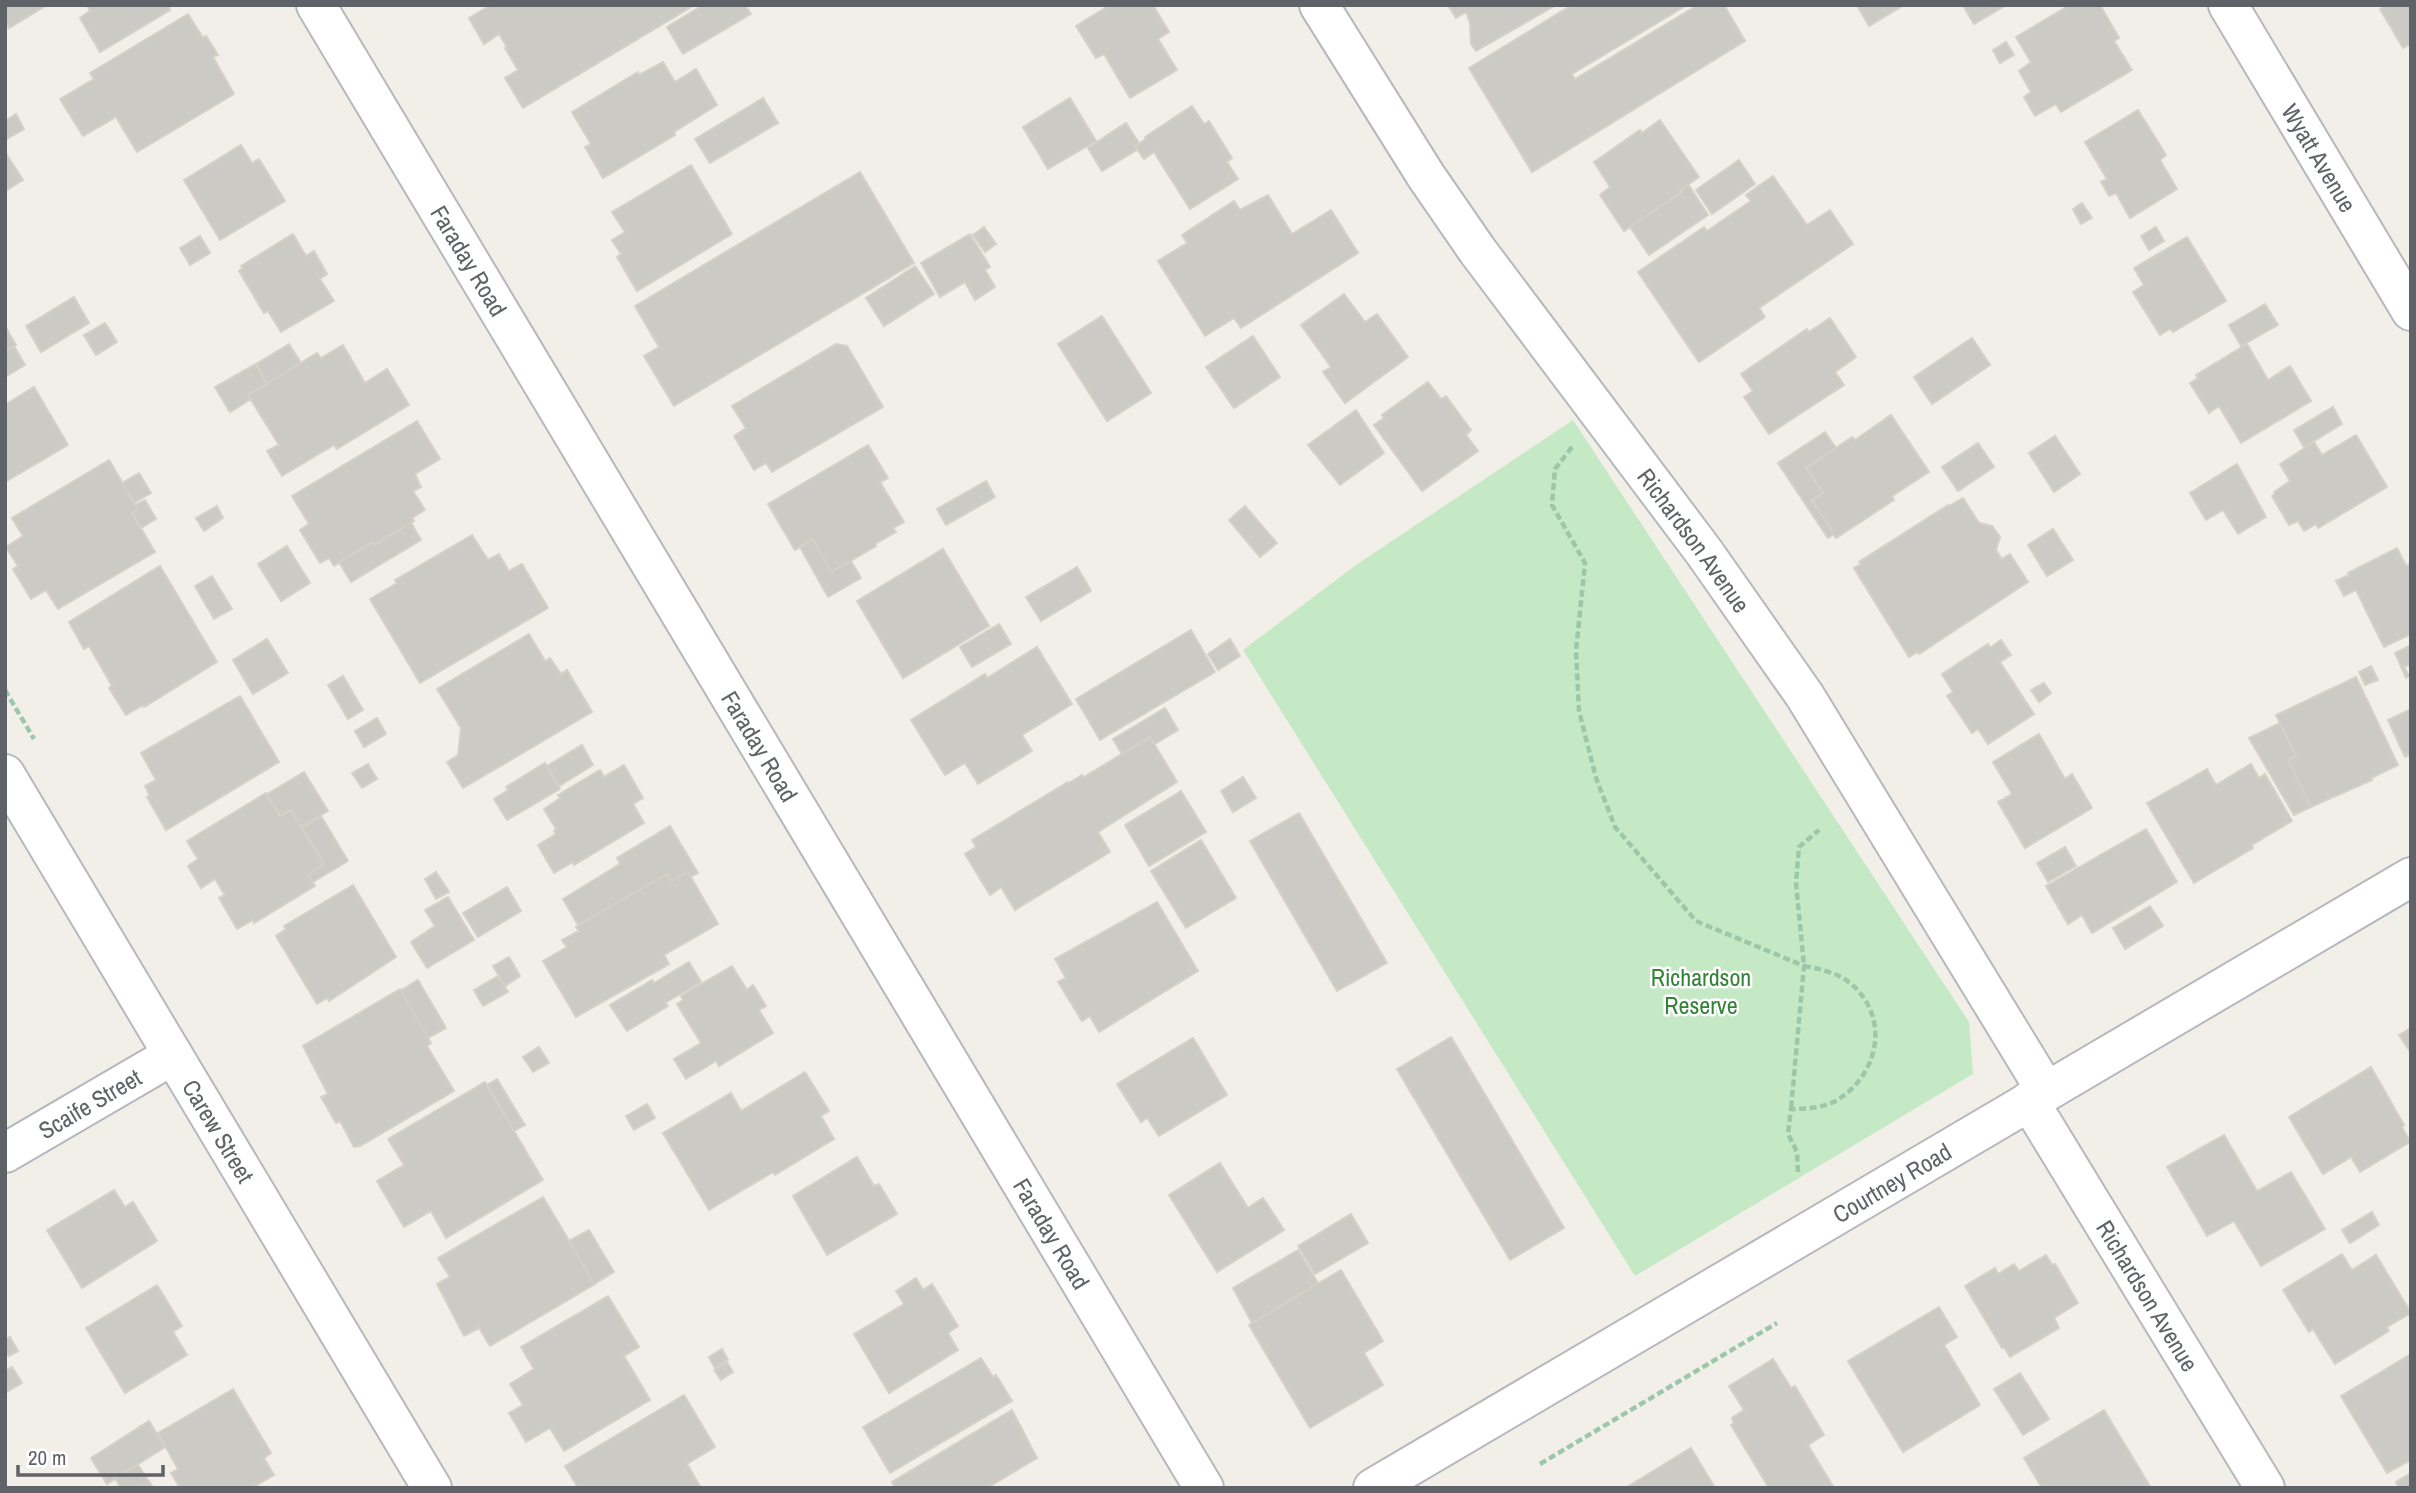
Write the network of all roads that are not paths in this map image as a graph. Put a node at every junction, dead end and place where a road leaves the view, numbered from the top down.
1 (316, 5) edge
2 (1319, 5) edge
3 (2228, 5) edge
4 (2411, 311) edge
5 (5, 774) edge
6 (2411, 877) edge
7 (173, 1055) junction
8 (2038, 1096) junction
9 (5, 1153) edge
10 (432, 1488) edge
11 (1204, 1488) edge
12 (1373, 1488) edge
13 (2265, 1488) edge

1 - 11 street, Faraday Road
2 - 8 street, Richardson Avenue
3 - 4 street, Wyatt Avenue
5 - 7 street, Carew Street
6 - 8 street, Courtney Road
7 - 9 street, Scaife Street
7 - 10 street, Carew Street
8 - 12 street, Courtney Road
8 - 13 street, Richardson Avenue

